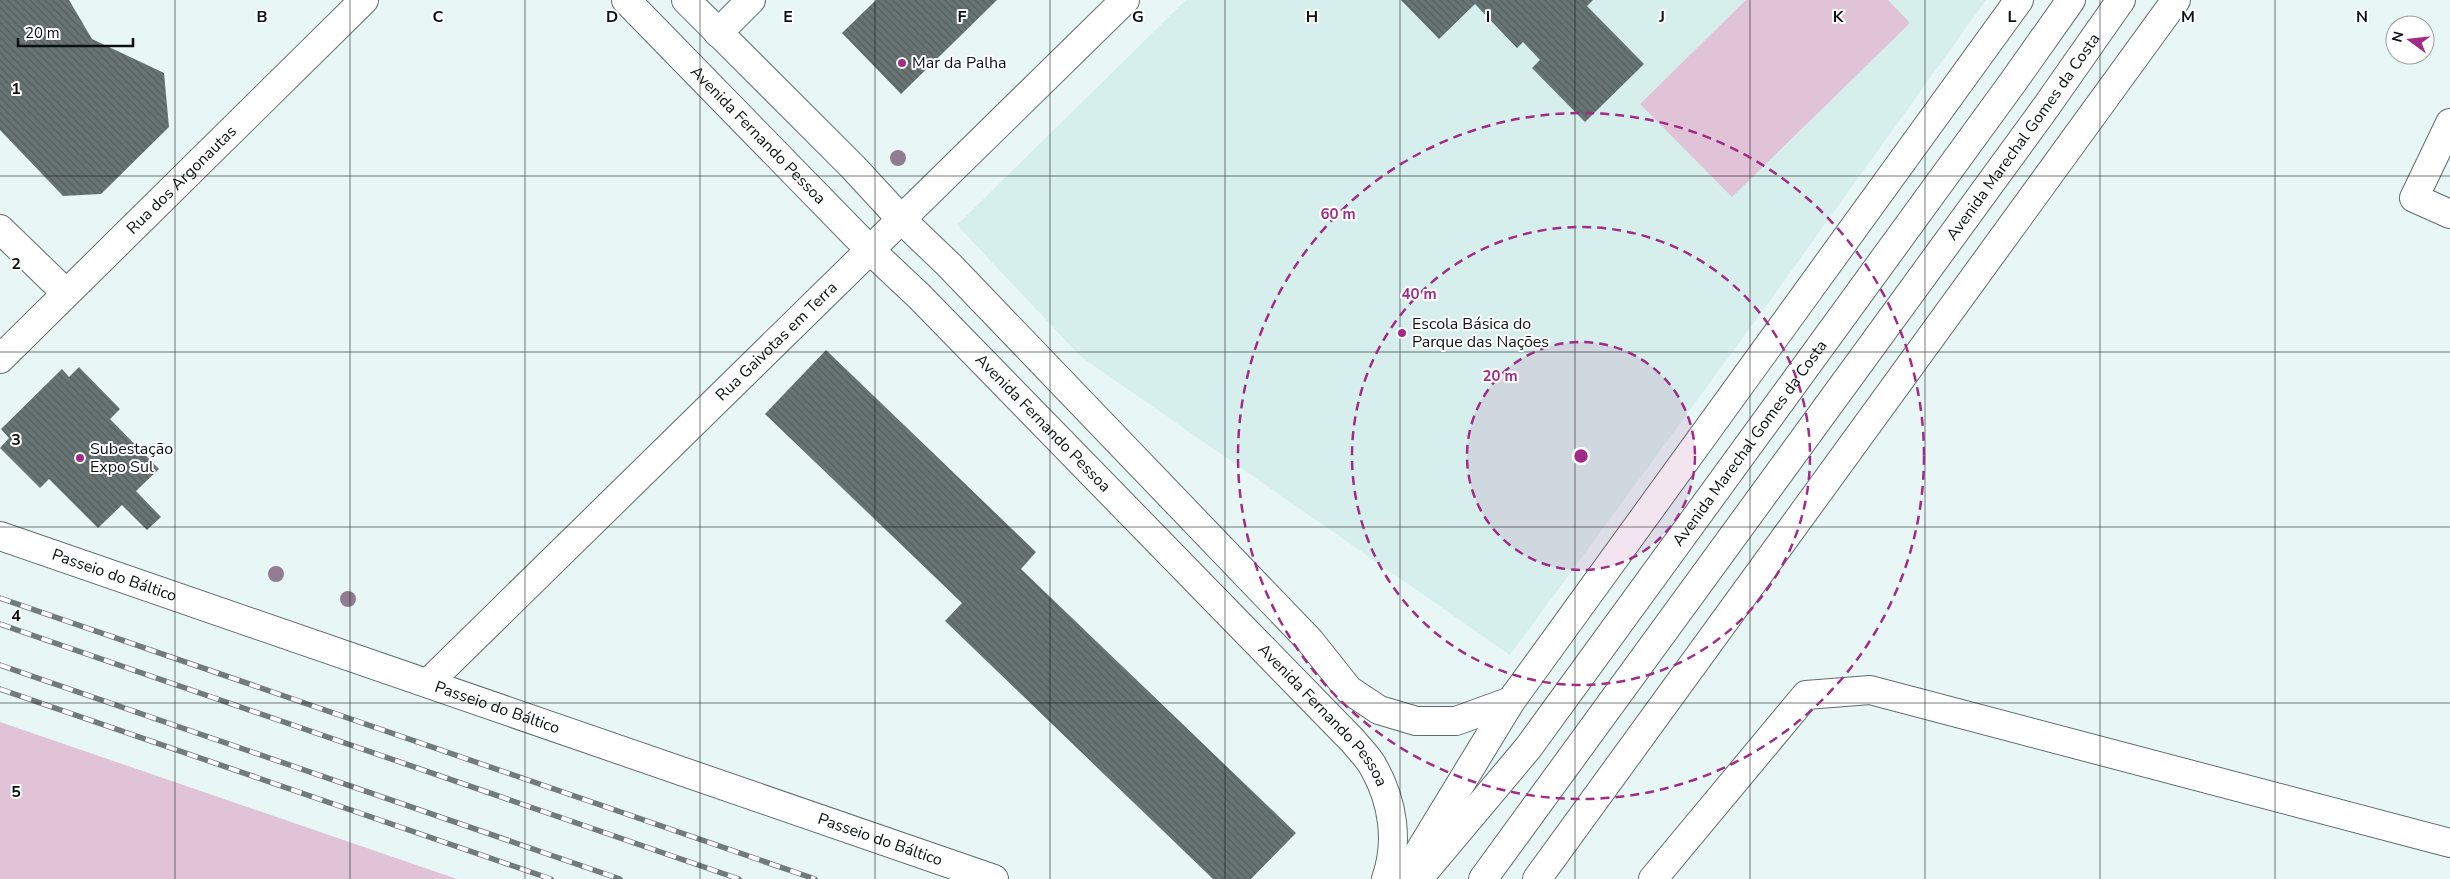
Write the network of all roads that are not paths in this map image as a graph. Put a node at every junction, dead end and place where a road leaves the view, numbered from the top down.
1 (364, 0) edge
2 (626, 0) edge
3 (686, 0) edge
4 (752, 0) edge
5 (1125, 0) edge
6 (2019, 0) edge
7 (2070, 0) edge
8 (2122, 0) edge
9 (2176, 0) edge
10 (718, 33) junction
11 (2450, 123) edge
12 (2450, 214) edge
13 (900, 218) junction
14 (0, 229) edge
15 (869, 250) junction
16 (66, 293) junction
17 (0, 359) edge
18 (0, 536) edge
19 (428, 683) junction
20 (1511, 701) junction
21 (2450, 843) edge
22 (994, 879) edge
23 (1386, 879) edge
24 (1402, 879) edge
25 (1418, 879) edge
26 (1483, 879) edge
27 (1537, 879) edge
28 (1653, 879) edge

1 - 16 street, Rua dos Argonautas
2 - 15 street, Avenida Fernando Pessoa
3 - 10 street
4 - 10 street
5 - 13 street, Rua Gaivotas em Terra
6 - 20 street
7 - 25 street, Avenida Marechal Gomes da Costa
8 - 26 street, Avenida Marechal Gomes da Costa
9 - 27 street
10 - 13 street
11 - 12 street
13 - 15 street, Rua Gaivotas em Terra
13 - 20 street
14 - 16 street
15 - 19 street, Rua Gaivotas em Terra
15 - 23 street, Avenida Fernando Pessoa
16 - 17 street, Rua dos Argonautas
18 - 19 street, Passeio do Báltico
19 - 22 street, Passeio do Báltico
20 - 24 street
21 - 28 street

